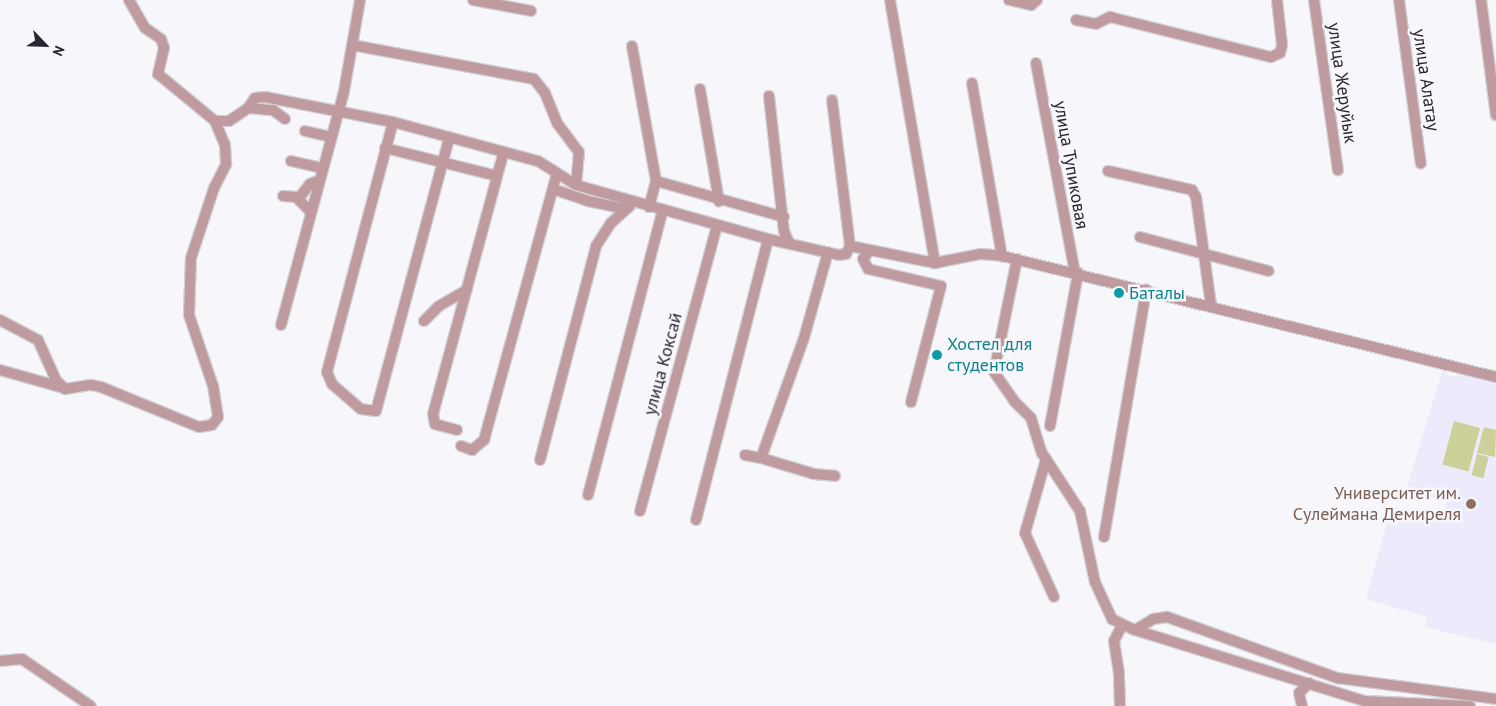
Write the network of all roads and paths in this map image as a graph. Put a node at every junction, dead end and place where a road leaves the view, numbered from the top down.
1 (129, 0) edge
2 (360, 0) edge
3 (473, 0) edge
4 (890, 0) edge
5 (1009, 0) edge
6 (1037, 0) edge
7 (1277, 0) edge
8 (1314, 0) edge
9 (1399, 0) edge
10 (1481, 0) edge
11 (531, 11) dead end
12 (1076, 20) dead end
13 (352, 45) junction
14 (632, 46) dead end
15 (1036, 63) dead end
16 (972, 83) dead end
17 (700, 89) dead end
18 (769, 96) dead end
19 (832, 100) dead end
20 (248, 108) junction
21 (339, 111) junction
22 (1496, 115) edge
23 (285, 119) dead end
24 (215, 121) junction
25 (393, 122) junction
26 (305, 131) dead end
27 (331, 137) junction
28 (449, 139) junction
29 (385, 148) junction
30 (504, 152) junction
31 (291, 161) dead end
32 (442, 162) junction
33 (1421, 164) dead end
34 (322, 168) junction
35 (1338, 170) dead end
36 (1108, 171) dead end
37 (557, 174) junction
38 (497, 176) junction
39 (318, 181) junction
40 (656, 181) junction
41 (576, 186) junction
42 (553, 188) junction
43 (283, 196) dead end
44 (298, 199) junction
45 (719, 201) junction
46 (633, 204) junction
47 (649, 206) junction
48 (662, 210) junction
49 (310, 211) junction
50 (784, 217) junction
51 (716, 225) junction
52 (1140, 237) dead end
53 (768, 240) junction
54 (789, 243) junction
55 (850, 246) junction
56 (870, 250) junction
57 (828, 252) junction
58 (1204, 253) junction
59 (1002, 256) junction
60 (1017, 259) junction
61 (935, 263) junction
62 (1269, 271) dead end
63 (1077, 273) junction
64 (467, 290) junction
65 (1146, 290) junction
66 (443, 304) junction
67 (1211, 305) junction
68 (462, 309) junction
69 (0, 320) edge
70 (424, 321) dead end
71 (281, 325) dead end
72 (0, 370) edge
73 (1496, 378) edge
74 (65, 389) junction
75 (911, 402) dead end
76 (1050, 426) dead end
77 (457, 430) dead end
78 (461, 446) dead end
79 (745, 455) dead end
80 (761, 458) junction
81 (1046, 459) junction
82 (540, 460) dead end
83 (835, 476) dead end
84 (588, 495) dead end
85 (640, 511) dead end
86 (696, 520) dead end
87 (1104, 537) dead end
88 (1054, 597) dead end
89 (1122, 625) junction
90 (1135, 630) junction
91 (0, 661) edge
92 (1347, 679) junction
93 (1314, 685) junction
94 (1455, 694) junction
95 (1496, 699) edge
96 (1425, 703) junction
97 (91, 706) edge
98 (1120, 706) edge
99 (1302, 706) edge
100 (1470, 706) edge

1 - 24 street
2 - 13 street
3 - 11 street
4 - 61 street
5 - 6 street
7 - 12 street
8 - 35 street, улица Жеруйык
9 - 33 street, улица Алатау
10 - 22 street
13 - 21 street
13 - 41 street
14 - 40 street
15 - 63 street, улица Тупиковая
16 - 59 street
17 - 45 street
18 - 50 street
19 - 55 street
20 - 21 street
20 - 23 street
20 - 24 street
21 - 25 street
21 - 27 street
24 - 74 street
25 - 28 street
25 - 29 street
26 - 27 street
27 - 34 street
28 - 30 street
28 - 32 street
29 - 32 street
29 - 32 street
30 - 37 street
30 - 38 street
31 - 34 street
32 - 38 street
34 - 39 street
36 - 58 street
37 - 41 street
37 - 42 street
38 - 64 street
39 - 44 street
39 - 49 street
40 - 45 street
40 - 47 street
41 - 46 street
42 - 46 street
42 - 78 street
43 - 44 street
44 - 49 street
45 - 50 street
46 - 47 street
46 - 82 street
47 - 48 street
48 - 51 street
48 - 84 street
49 - 71 street
50 - 54 street
51 - 53 street
51 - 85 street, улица Коксай
52 - 58 street
53 - 54 street
53 - 86 street
54 - 57 street
55 - 56 street
55 - 57 street
56 - 61 street
56 - 75 street
57 - 80 street
58 - 62 street
58 - 67 street
59 - 60 street
59 - 61 street
60 - 63 street
60 - 81 street
63 - 65 street
63 - 76 street
64 - 66 street
64 - 68 street
65 - 67 street
65 - 87 street
66 - 68 street
66 - 70 street
67 - 73 street
68 - 77 street
69 - 74 street
72 - 74 street
79 - 80 street
80 - 83 street
81 - 88 street
81 - 89 street
89 - 90 street
89 - 98 street
90 - 92 street
90 - 93 street
91 - 97 street
92 - 93 street
92 - 94 street
93 - 96 street
93 - 99 street
94 - 95 street
94 - 96 street
96 - 100 street

